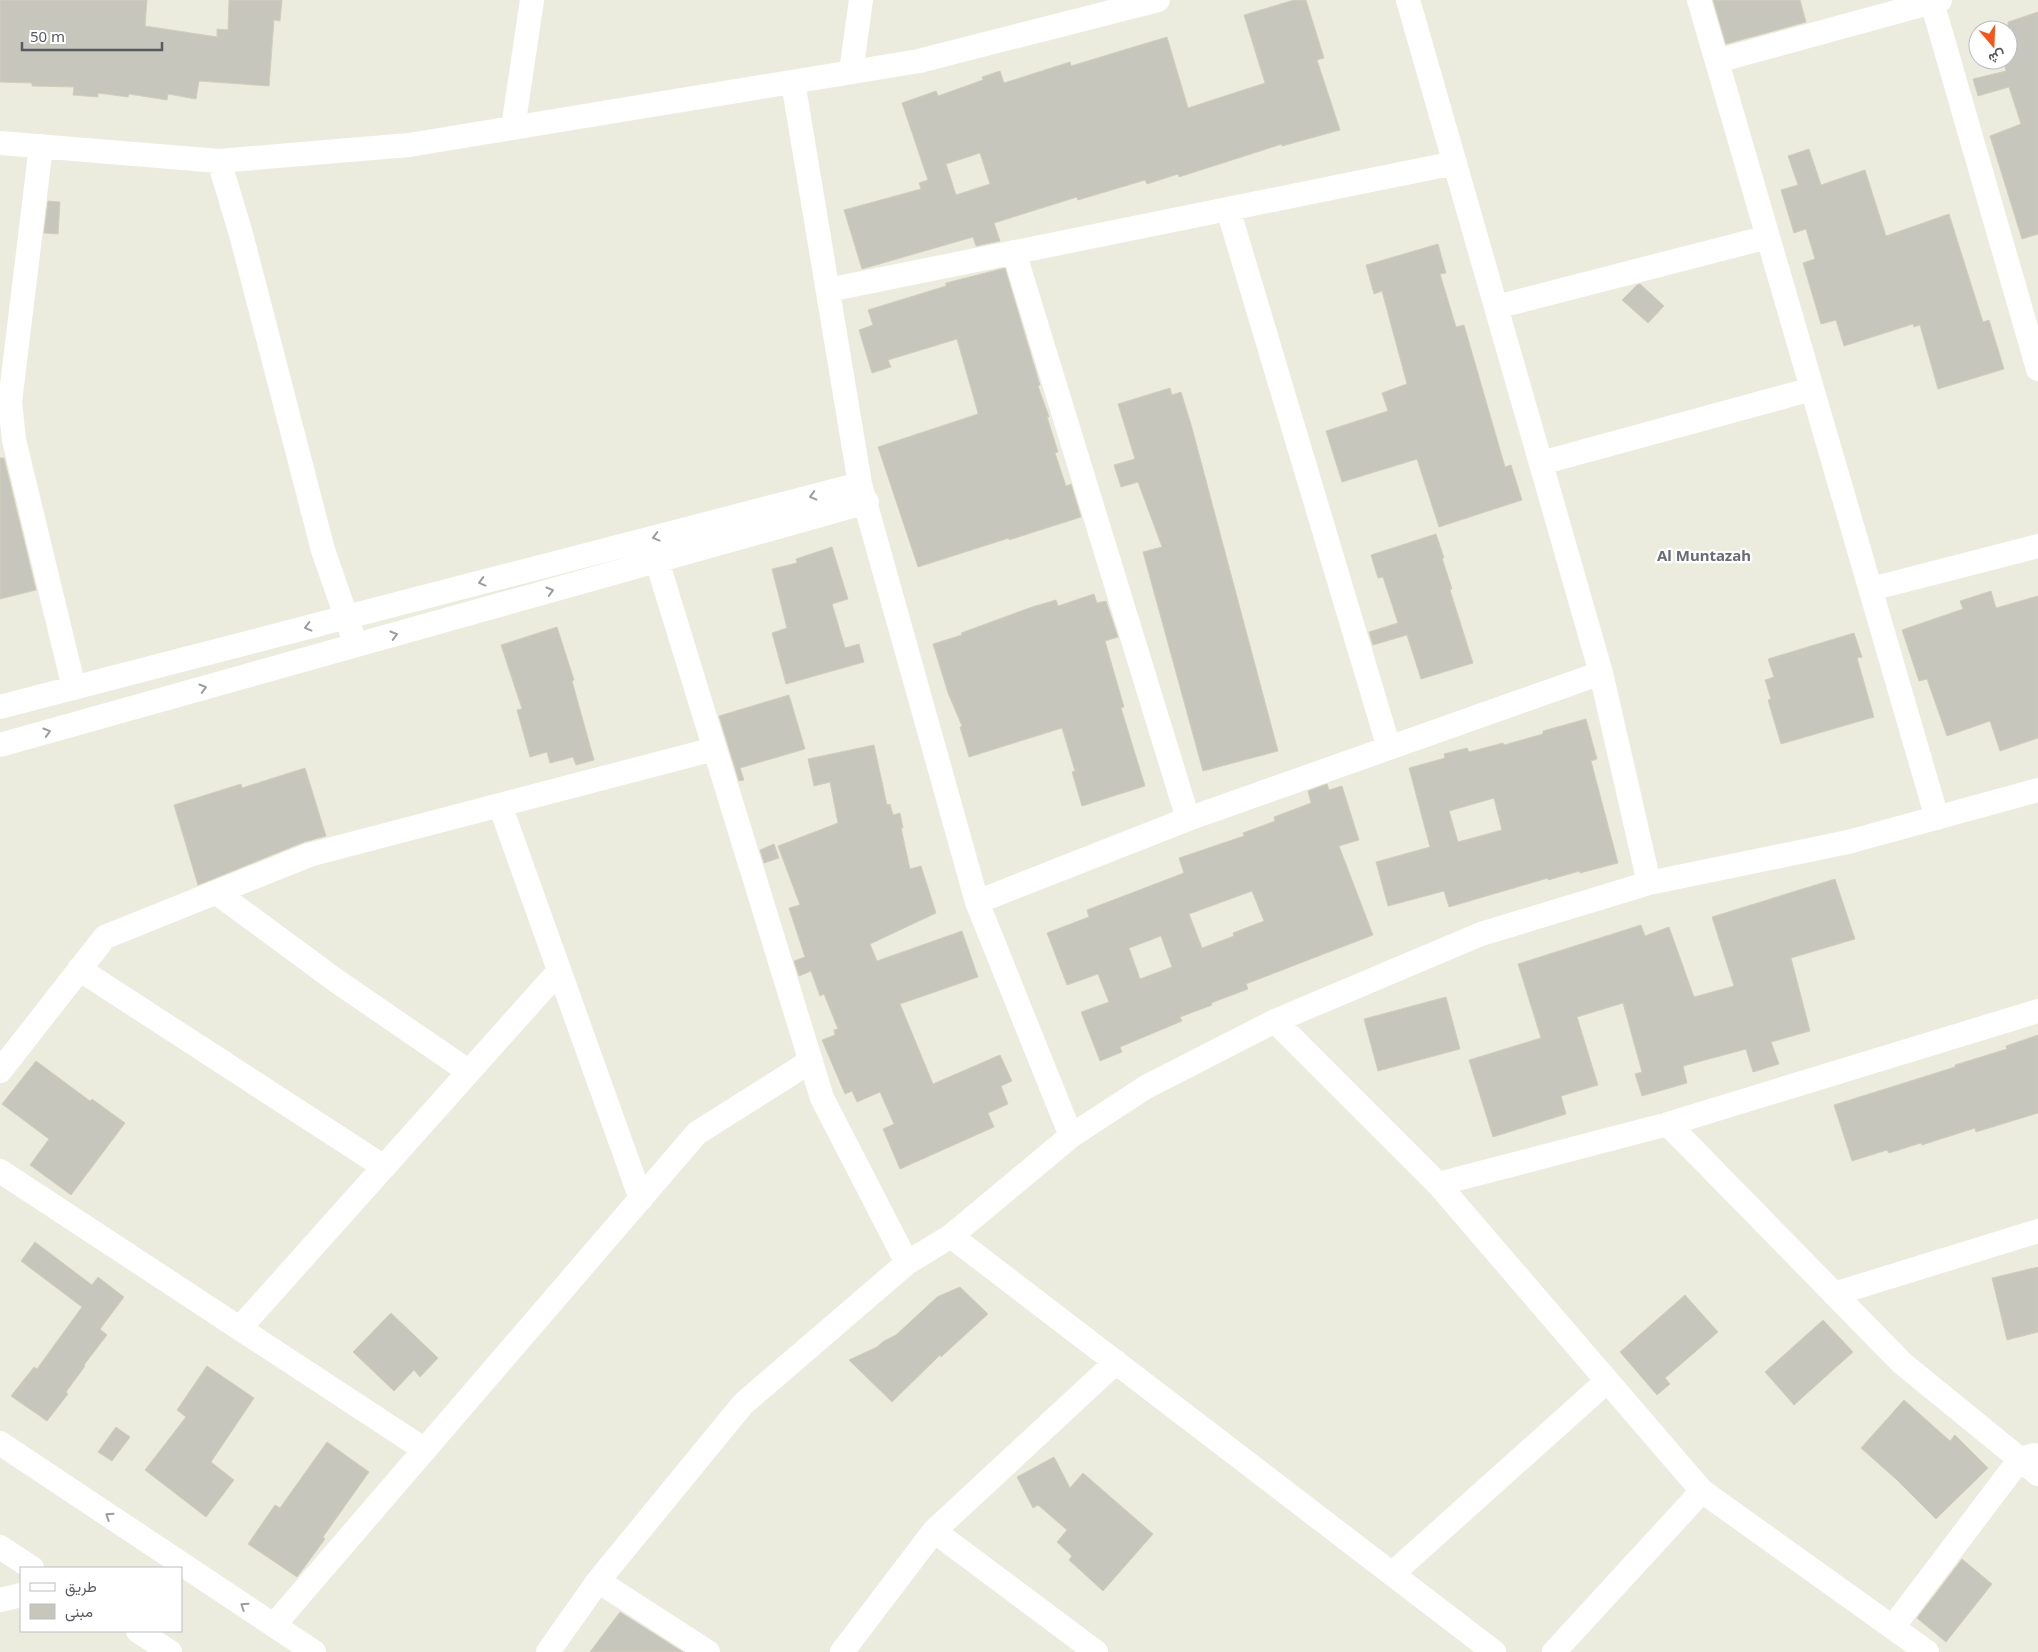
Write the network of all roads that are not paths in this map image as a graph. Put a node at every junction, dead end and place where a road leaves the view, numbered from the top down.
1 (532, 0) edge
2 (861, 0) edge
3 (1158, 0) edge
4 (1408, 0) edge
5 (1699, 0) edge
6 (1936, 1) edge
7 (1717, 61) junction
8 (851, 72) junction
9 (793, 82) junction
10 (513, 128) junction
11 (0, 143) edge
12 (41, 146) junction
13 (219, 161) junction
14 (1455, 163) junction
15 (1228, 209) junction
16 (1768, 237) junction
17 (1014, 252) junction
18 (828, 290) junction
19 (1496, 307) junction
20 (2038, 369) edge
21 (1812, 388) junction
22 (1541, 463) junction
23 (864, 493) junction
24 (2038, 546) edge
25 (657, 561) junction
26 (1871, 589) junction
27 (346, 617) junction
28 (356, 645) junction
29 (1601, 673) junction
30 (74, 688) junction
31 (0, 707) edge
32 (0, 745) edge
33 (1389, 748) junction
34 (714, 749) junction
35 (2038, 790) edge
36 (500, 805) junction
37 (1938, 818) junction
38 (1188, 819) junction
39 (1649, 883) junction
40 (216, 893) junction
41 (977, 902) junction
42 (79, 969) junction
43 (559, 971) junction
44 (2038, 1011) edge
45 (1275, 1021) junction
46 (811, 1062) junction
47 (0, 1071) edge
48 (468, 1071) junction
49 (1668, 1124) junction
50 (1070, 1136) junction
51 (384, 1167) junction
52 (0, 1172) edge
53 (1438, 1184) junction
54 (640, 1199) junction
55 (2038, 1231) edge
56 (951, 1236) junction
57 (908, 1263) junction
58 (1834, 1294) junction
59 (240, 1328) junction
60 (1116, 1362) junction
61 (1607, 1381) junction
62 (0, 1443) edge
63 (425, 1450) junction
64 (2029, 1456) edge
65 (2038, 1474) edge
66 (1702, 1491) junction
67 (934, 1530) junction
68 (0, 1547) edge
69 (30, 1567) edge
70 (1392, 1574) junction
71 (598, 1582) junction
72 (20, 1595) edge
73 (0, 1600) edge
74 (274, 1625) junction
75 (1893, 1627) junction
76 (140, 1632) edge
77 (170, 1652) edge
78 (314, 1652) edge
79 (548, 1652) edge
80 (708, 1652) edge
81 (842, 1652) edge
82 (1096, 1652) edge
83 (1494, 1652) edge
84 (1554, 1652) edge
85 (1928, 1652) edge

1 - 10 street
2 - 8 street
3 - 8 street
4 - 14 street
5 - 7 street
6 - 7 street
6 - 20 street
7 - 16 street
8 - 9 street
9 - 10 street
9 - 18 street
10 - 13 street
11 - 12 street
12 - 13 street
12 - 30 street
13 - 27 street
14 - 15 street
14 - 19 street
15 - 17 street
15 - 33 street
16 - 19 street
16 - 21 street
17 - 18 street
17 - 38 street
18 - 23 street
19 - 22 street
21 - 22 street
21 - 26 street
22 - 29 street
23 - 25 street
23 -> 27 street
23 - 41 street
24 - 26 street
28 -> 25 street
25 - 34 street
26 - 37 street
27 - 28 street
27 -> 30 street
32 -> 28 street
29 - 33 street
29 - 39 street
30 - 31 street
33 - 38 street
34 - 36 street
34 - 46 street
35 - 37 street
36 - 40 street
36 - 43 street
37 - 39 street
38 - 41 street
39 - 45 street
40 - 42 street
40 - 48 street
41 - 50 street
42 - 47 street
42 - 51 street
43 - 48 street
43 - 54 street
44 - 49 street
45 - 50 street
45 - 53 street
46 - 54 street
46 - 57 street
48 - 51 street
49 - 53 street
49 - 58 street
50 - 56 street
51 - 59 street
52 - 59 street
53 - 61 street
54 - 63 street
55 - 58 street
56 - 57 street
56 - 60 street
57 - 71 street
58 - 64 street
59 - 63 street
60 - 67 street
60 - 70 street
61 - 66 street
61 - 70 street
74 -> 62 street
63 - 74 street
64 - 65 street
64 - 75 street
66 - 75 street
66 - 84 street
67 - 81 street
67 - 82 street
68 - 69 street
70 - 83 street
71 - 79 street
71 - 80 street
72 - 73 street
74 - 78 street
75 - 85 street
76 - 77 street

